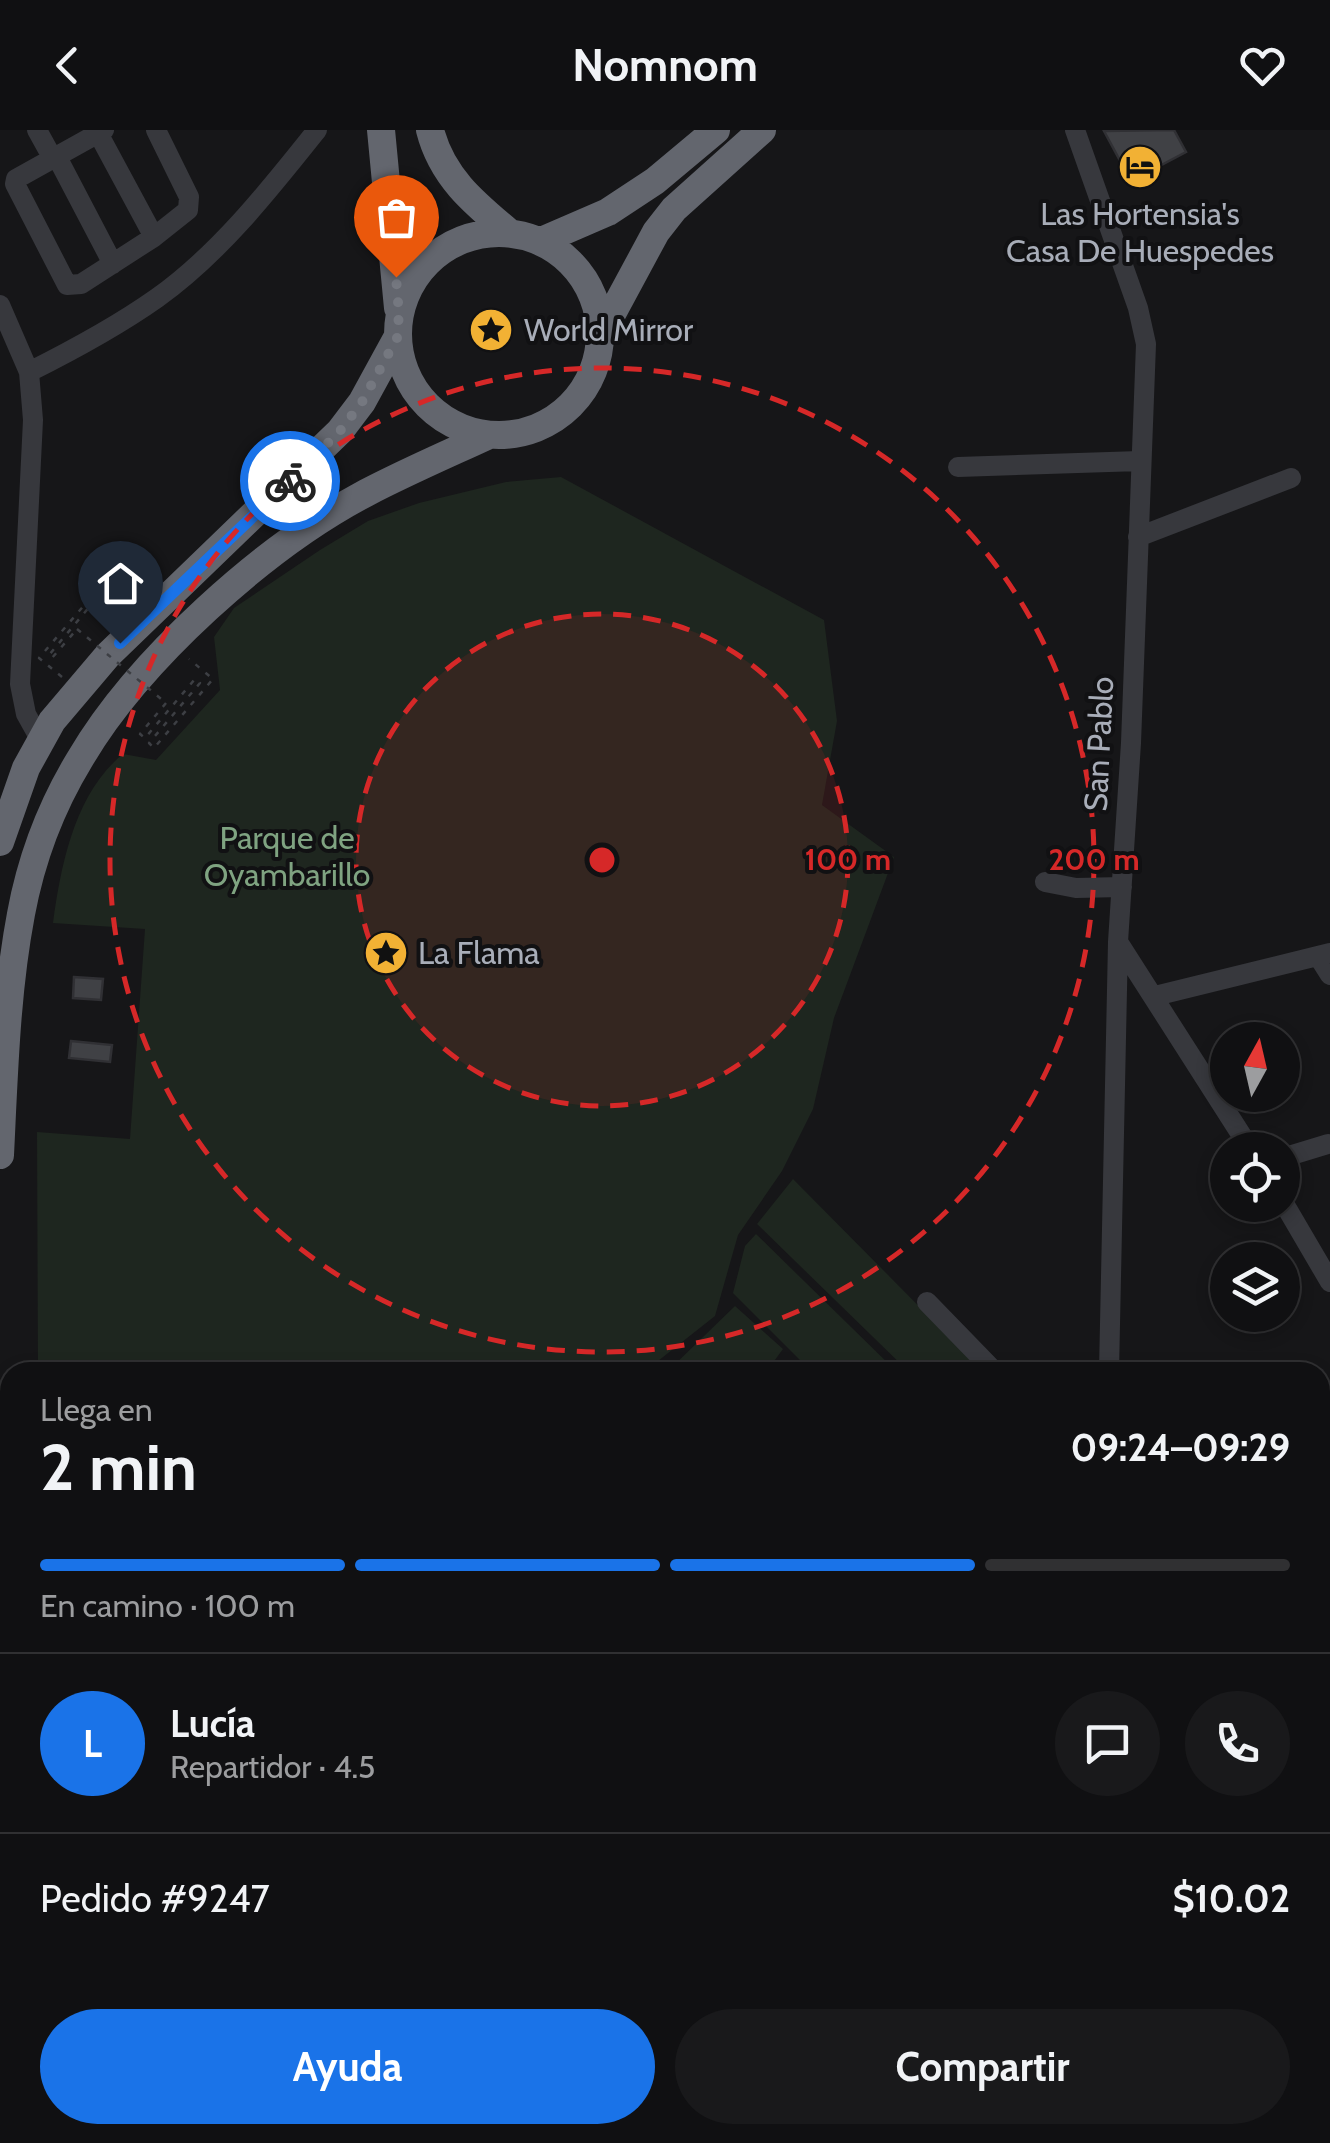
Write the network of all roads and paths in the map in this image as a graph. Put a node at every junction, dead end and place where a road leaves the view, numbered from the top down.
1 (37, 130) edge
2 (52, 130) edge
3 (156, 130) edge
4 (298, 130) edge
5 (318, 130) edge
6 (381, 130) edge
7 (430, 130) edge
8 (716, 130) edge
9 (762, 130) edge
10 (1076, 130) edge
11 (101, 132) edge
12 (58, 156) junction
13 (277, 180) junction
14 (510, 233) junction
15 (154, 237) junction
16 (541, 241) junction
17 (113, 264) junction
18 (0, 305) edge
19 (398, 326) junction
20 (601, 334) junction
21 (29, 372) junction
22 (488, 435) junction
23 (1140, 461) junction
24 (958, 467) dead end
25 (1292, 478) dead end
26 (1138, 537) junction
27 (172, 645) junction
28 (78, 691) junction
29 (40, 741) junction
30 (2, 829) edge
31 (1045, 882) dead end
32 (1122, 887) junction
33 (1118, 942) junction
34 (1324, 954) edge
35 (1330, 975) edge
36 (1155, 996) junction
37 (1240, 1132) edge
38 (1328, 1144) edge
39 (1300, 1153) edge
40 (0, 1154) edge
41 (1295, 1222) edge
42 (1330, 1282) edge
43 (927, 1302) dead end
44 (985, 1362) edge
45 (1109, 1362) edge

1 - 12 street
2 - 12 street
3 - 15 street
4 - 13 street
5 - 13 street
6 - 19 highway
7 - 14 highway
8 - 16 highway
9 - 20 highway
10 - 23 street, San Pablo
11 - 12 street
11 - 15 street
12 - 17 street
12 - 17 street
13 - 21 street
14 - 16 highway
14 - 19 highway
15 - 17 street
16 - 20 highway
18 - 21 street
19 - 22 highway
19 - 28 highway
20 - 22 highway
21 - 29 street
22 - 27 highway
23 - 24 street
23 - 26 street, San Pablo
25 - 26 street
26 - 32 street, San Pablo
27 - 28 path, bridge
27 - 40 highway
28 - 29 highway
29 - 30 highway
31 - 32 street
32 - 33 street, San Pablo
33 - 36 street
33 - 45 street, San Pablo
34 - 35 street
34 - 36 street
36 - 37 street
38 - 39 street
41 - 42 street
43 - 44 street

